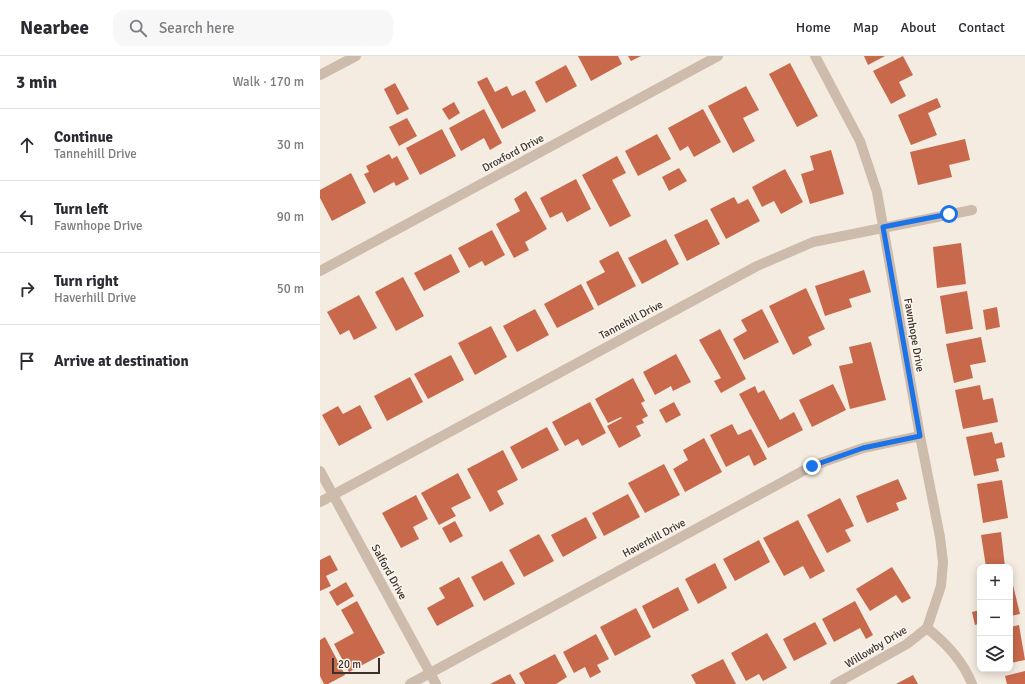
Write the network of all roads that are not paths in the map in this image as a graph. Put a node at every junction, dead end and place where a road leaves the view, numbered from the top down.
1 (356, 56) edge
2 (718, 56) edge
3 (815, 56) edge
4 (320, 75) edge
5 (972, 210) dead end
6 (883, 227) junction
7 (320, 271) edge
8 (920, 436) junction
9 (320, 471) edge
10 (333, 495) junction
11 (320, 502) edge
12 (927, 628) junction
13 (430, 673) junction
14 (410, 684) edge
15 (436, 684) edge
16 (835, 684) edge
17 (972, 684) edge

1 - 4 street
2 - 7 street, Droxford Drive
3 - 6 street, Fawnhope Drive
5 - 6 street, Tannehill Drive
6 - 8 street, Fawnhope Drive
6 - 10 street, Tannehill Drive
8 - 12 street, Fawnhope Drive
8 - 13 street, Haverhill Drive
9 - 10 street, Salford Drive
10 - 11 street, Tannehill Drive
10 - 13 street, Salford Drive
12 - 16 street, Willowby Drive
12 - 17 street
13 - 14 street, Haverhill Drive
13 - 15 street, Salford Drive

